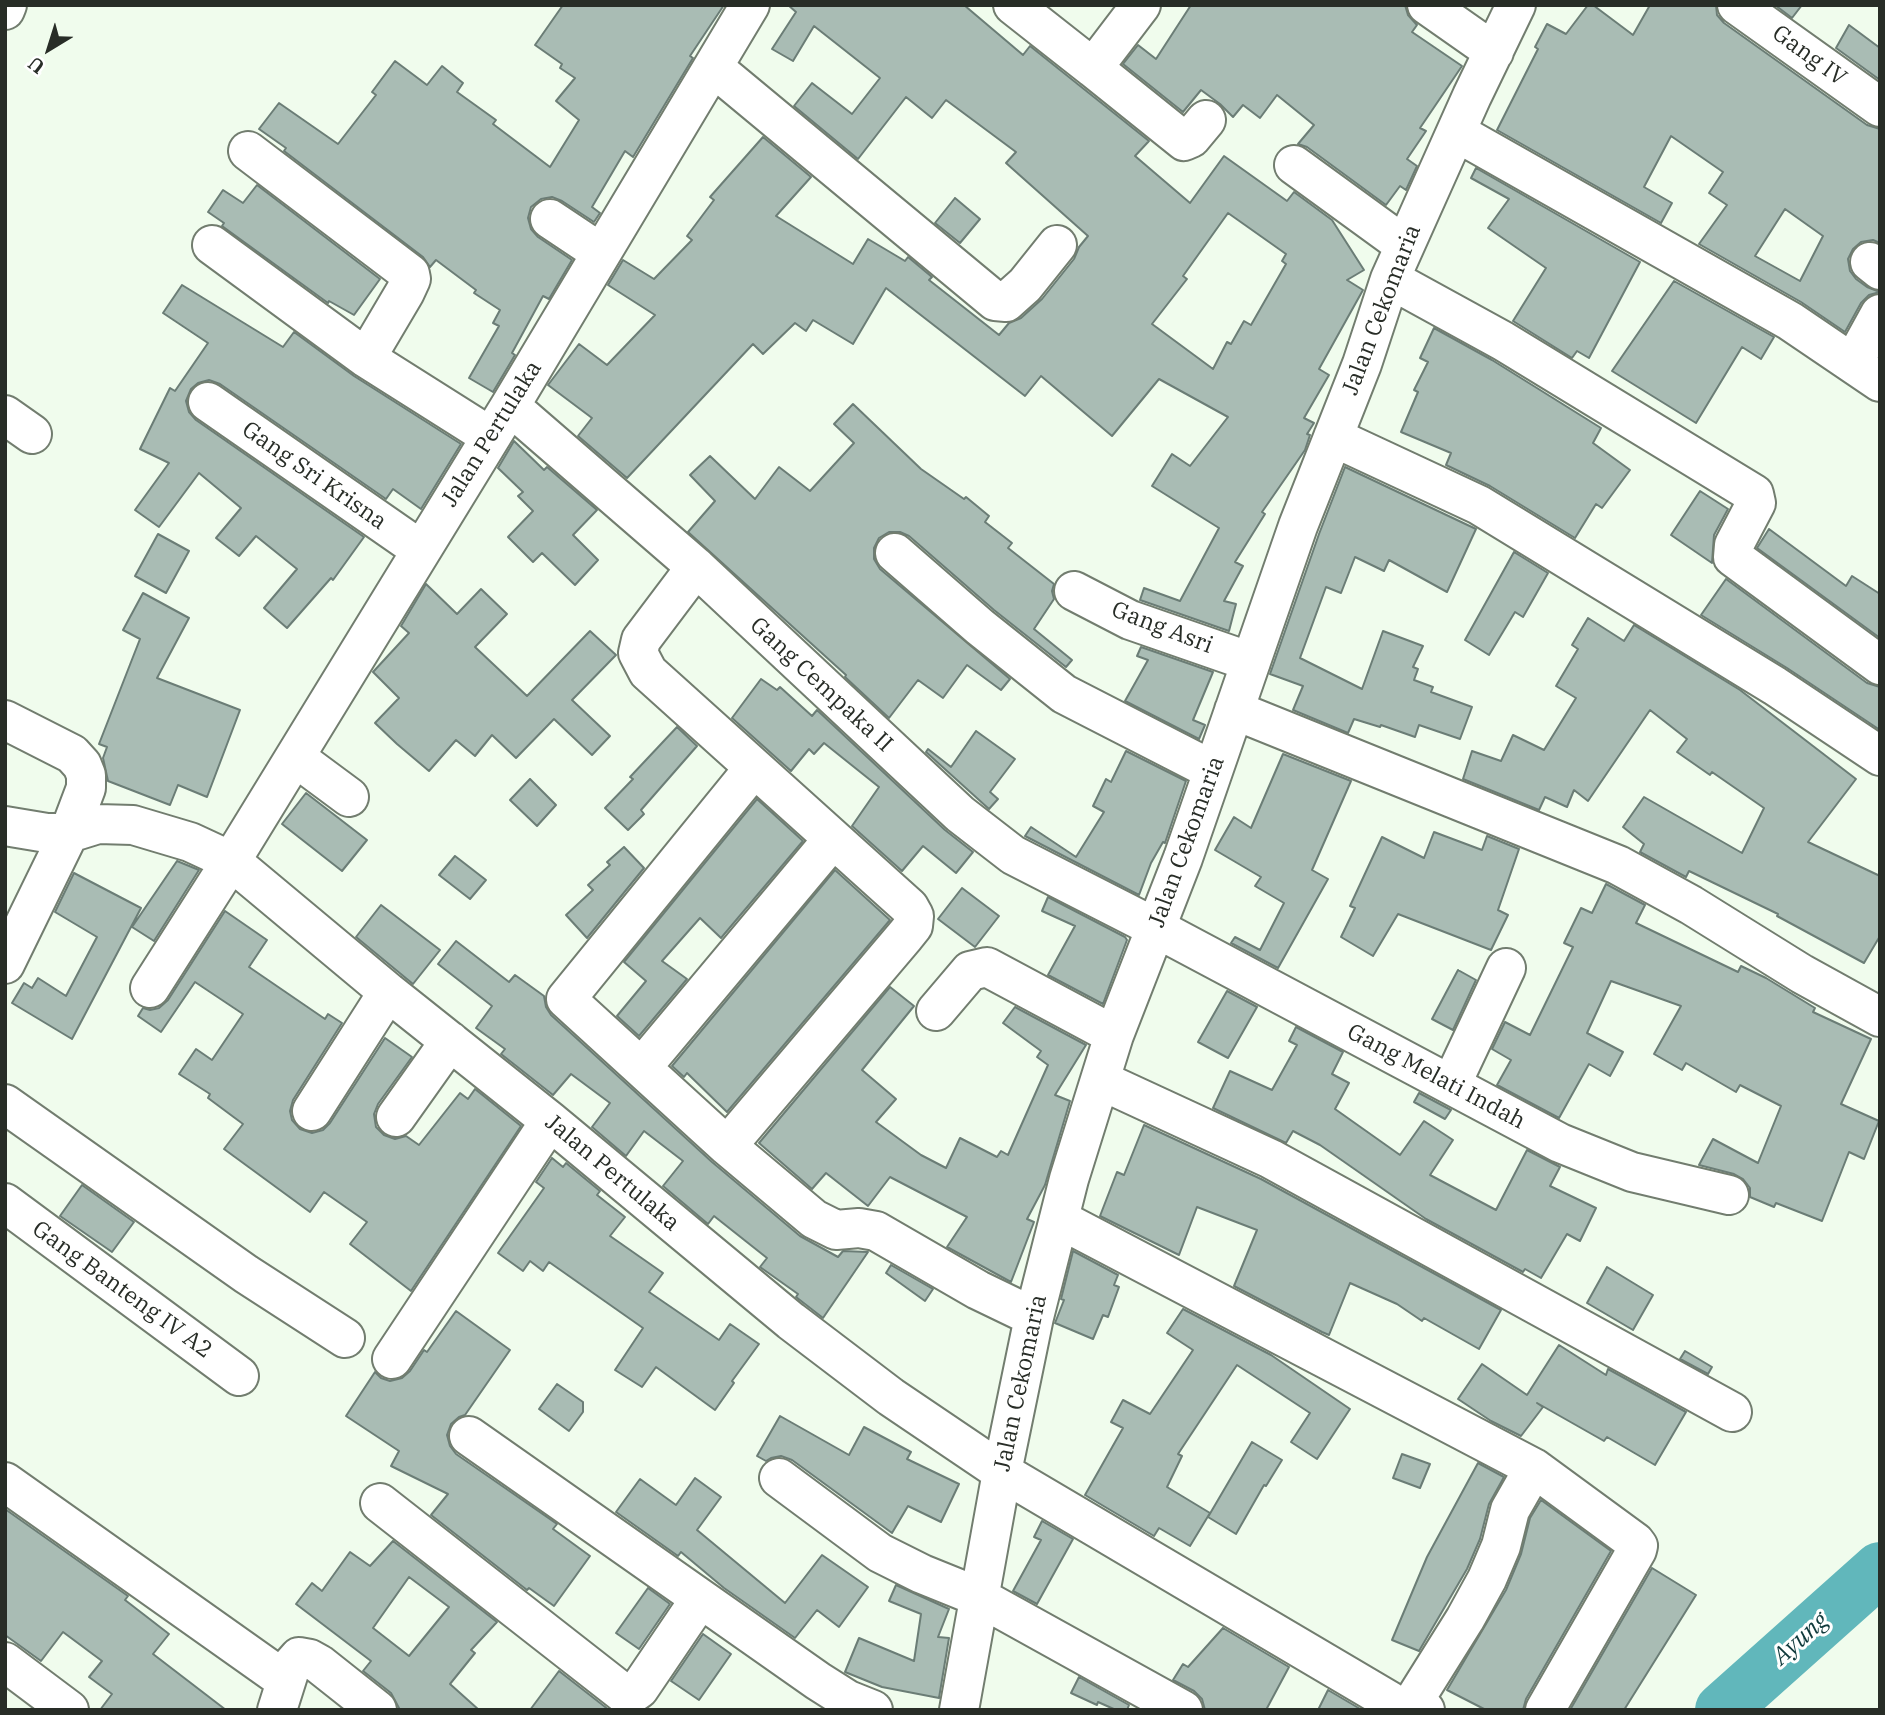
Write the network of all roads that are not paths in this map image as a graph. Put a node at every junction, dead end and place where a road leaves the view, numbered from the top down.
1 (750, 5) edge
2 (1013, 5) edge
3 (1141, 5) edge
4 (1427, 5) edge
5 (1516, 5) edge
6 (1737, 5) edge
7 (1494, 52) junction
8 (713, 66) junction
9 (1093, 68) junction
10 (1880, 107) edge
11 (1206, 120) dead end
12 (1456, 132) junction
13 (248, 152) dead end
14 (1294, 165) dead end
15 (550, 219) dead end
16 (212, 245) dead end
17 (1057, 245) dead end
18 (601, 253) junction
19 (1397, 262) junction
20 (1880, 314) edge
21 (366, 358) junction
22 (1866, 373) edge
23 (208, 402) dead end
24 (500, 421) junction
25 (1333, 437) junction
26 (421, 550) junction
27 (895, 553) dead end
28 (696, 567) junction
29 (1074, 591) dead end
30 (1251, 662) junction
31 (1880, 665) edge
32 (1234, 710) junction
33 (5, 720) edge
34 (1880, 756) edge
35 (295, 757) junction
36 (754, 768) junction
37 (1212, 770) junction
38 (349, 797) dead end
39 (5, 826) edge
40 (69, 833) junction
41 (833, 839) junction
42 (231, 861) junction
43 (1156, 928) junction
44 (9, 949) edge
45 (1506, 968) dead end
46 (150, 988) dead end
47 (388, 992) junction
48 (936, 1011) dead end
49 (1880, 1017) edge
50 (1114, 1035) junction
51 (450, 1041) junction
52 (642, 1067) junction
53 (1100, 1080) junction
54 (1451, 1085) junction
55 (5, 1104) edge
56 (312, 1111) dead end
57 (396, 1117) dead end
58 (550, 1121) junction
59 (727, 1146) junction
60 (1729, 1195) dead end
61 (5, 1203) edge
62 (1059, 1219) junction
63 (1034, 1317) junction
64 (345, 1338) dead end
65 (392, 1359) dead end
66 (239, 1376) dead end
67 (1732, 1412) dead end
68 (469, 1436) dead end
69 (1534, 1468) junction
70 (1002, 1472) junction
71 (779, 1478) dead end
72 (5, 1482) edge
73 (380, 1503) dead end
74 (979, 1597) junction
75 (700, 1599) junction
76 (5, 1662) edge
77 (281, 1696) edge
78 (1407, 1705) edge
79 (69, 1710) edge
80 (377, 1710) edge
81 (873, 1710) edge
82 (958, 1710) edge
83 (1183, 1710) edge
84 (1545, 1710) edge

1 - 8 street, Jalan Pertulaka
2 - 9 street
3 - 9 street
4 - 7 street
5 - 7 street, Jalan Cekomaria
6 - 10 street, Gang IV
7 - 12 street, Jalan Cekomaria
8 - 17 street
8 - 18 street, Jalan Pertulaka
9 - 11 street
12 - 19 street, Jalan Cekomaria
12 - 22 street
13 - 21 street
14 - 19 street
15 - 18 street
16 - 21 street, Gang Cempaka II
18 - 24 street, Jalan Pertulaka
19 - 25 street, Jalan Cekomaria
19 - 31 street
20 - 22 street
21 - 24 street, Gang Cempaka II
23 - 26 street, Gang Sri Krisna
24 - 26 street, Jalan Pertulaka
24 - 28 street, Gang Cempaka II
25 - 30 street, Jalan Cekomaria
25 - 34 street
26 - 35 street, Jalan Pertulaka
27 - 37 street
28 - 36 street
28 - 43 street, Gang Cempaka II
29 - 30 street, Gang Asri
30 - 32 street, Jalan Cekomaria
32 - 37 street, Jalan Cekomaria
32 - 49 street
33 - 40 street
35 - 38 street
35 - 42 street, Jalan Pertulaka
36 - 41 street
36 - 52 street
37 - 43 street, Jalan Cekomaria
39 - 40 street, Jalan Pertulaka
40 - 42 street, Jalan Pertulaka
40 - 44 street
41 - 52 street
41 - 59 street
42 - 46 street
42 - 47 street, Jalan Pertulaka
43 - 50 street, Jalan Cekomaria
43 - 54 street, Gang Melati Indah
45 - 54 street
47 - 51 street, Jalan Pertulaka
47 - 56 street
48 - 50 street
50 - 53 street, Jalan Cekomaria
51 - 57 street
51 - 58 street, Jalan Pertulaka
52 - 59 street
53 - 62 street, Jalan Cekomaria
53 - 67 street
54 - 60 street, Gang Melati Indah
55 - 64 street
58 - 65 street
58 - 70 street, Jalan Pertulaka
59 - 63 street
61 - 66 street, Gang Banteng IV A2
62 - 63 street, Jalan Cekomaria
62 - 69 street
63 - 70 street, Jalan Cekomaria
68 - 75 street
69 - 78 street
69 - 84 street
70 - 74 street, Jalan Cekomaria
70 - 78 street, Jalan Pertulaka
71 - 74 street
72 - 77 street
73 - 75 street
74 - 82 street, Jalan Cekomaria
74 - 83 street
75 - 81 street
76 - 79 street
77 - 80 street

